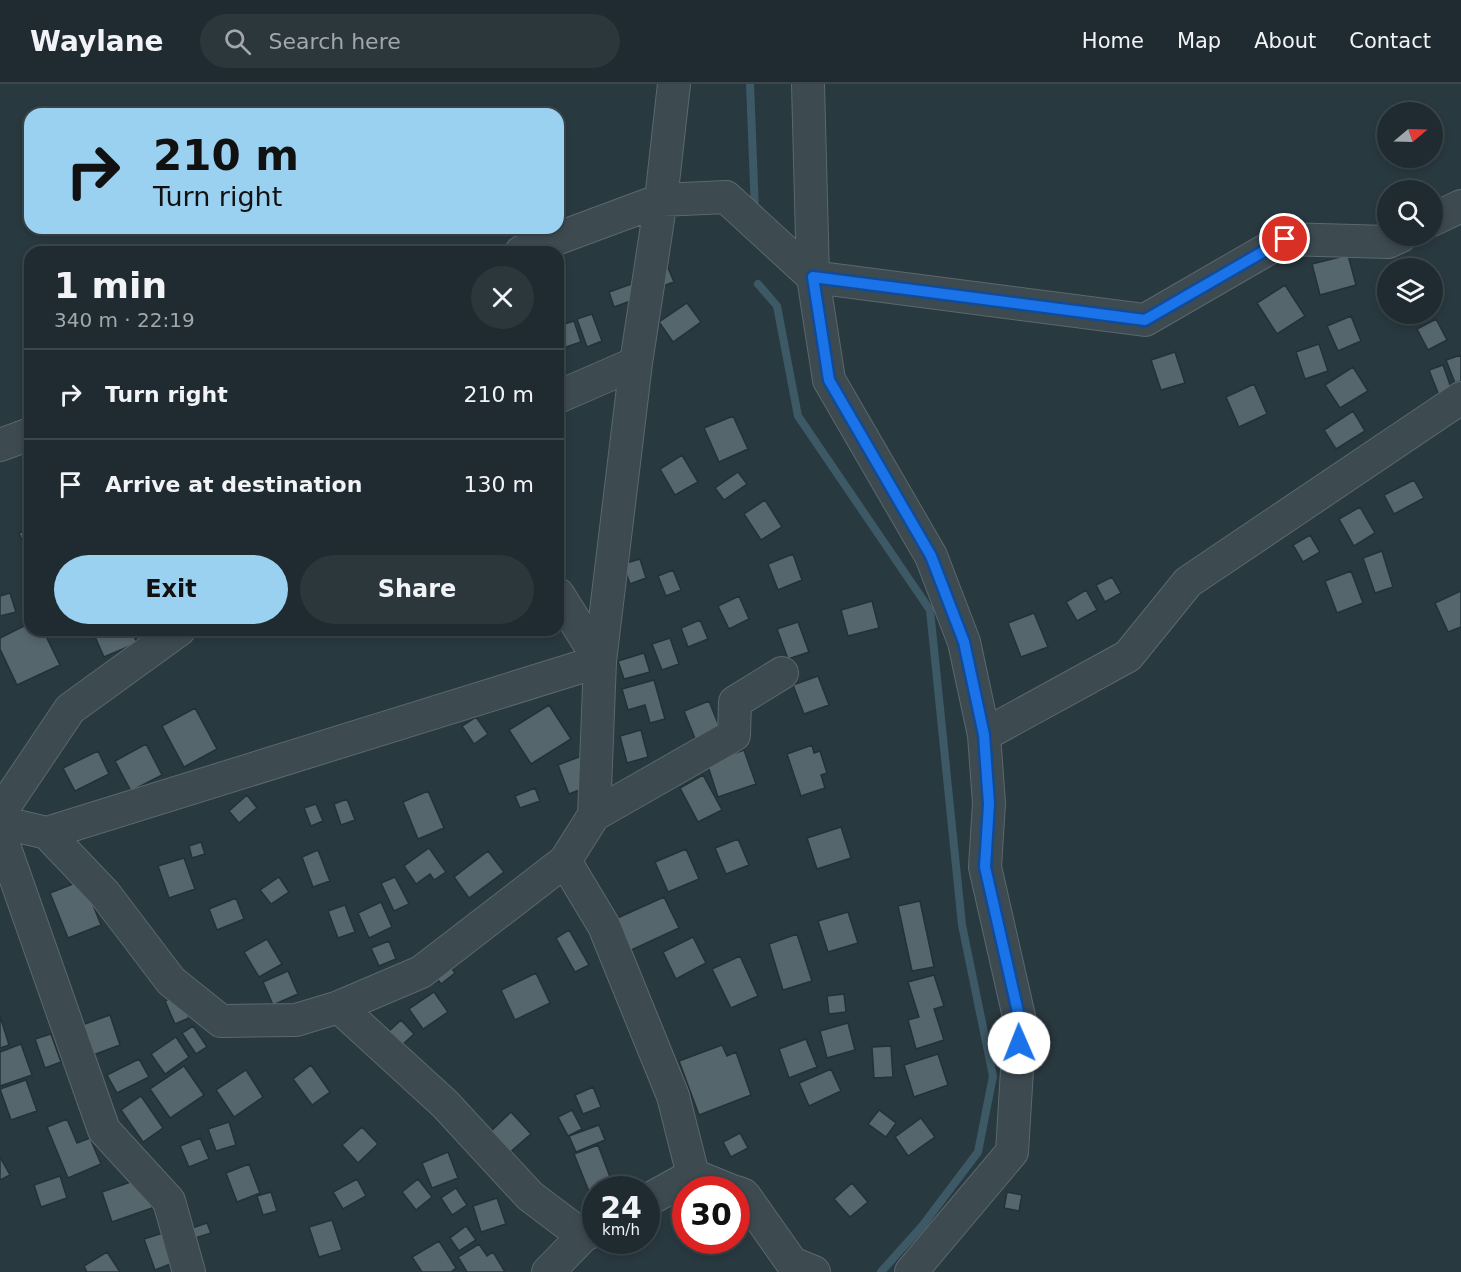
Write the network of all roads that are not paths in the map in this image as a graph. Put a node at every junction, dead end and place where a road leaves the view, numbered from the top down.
1 (674, 84) edge
2 (808, 84) edge
3 (661, 200) junction
4 (1461, 206) edge
5 (1443, 215) edge
6 (1377, 242) edge
7 (537, 246) edge
8 (813, 277) junction
9 (636, 363) junction
10 (564, 394) edge
11 (1461, 398) edge
12 (24, 436) edge
13 (0, 445) edge
14 (564, 604) edge
15 (171, 636) edge
16 (600, 661) junction
17 (782, 673) dead end
18 (984, 735) junction
19 (0, 813) edge
20 (594, 815) junction
21 (0, 822) edge
22 (47, 833) junction
23 (0, 834) edge
24 (565, 861) junction
25 (339, 1007) junction
26 (693, 1175) joint
27 (660, 1193) edge
28 (750, 1204) edge
29 (582, 1228) edge
30 (582, 1239) edge
31 (189, 1272) edge
32 (548, 1272) edge
33 (813, 1272) edge
34 (911, 1272) edge

1 - 3 street
2 - 8 street
3 - 7 street
3 - 8 street
3 - 9 street
4 - 5 street
6 - 8 street
8 - 18 street
9 - 10 street
9 - 16 street
11 - 18 street
12 - 13 street
14 - 16 street
15 - 19 street
16 - 20 street
16 - 22 street
17 - 20 street
18 - 34 street
20 - 24 street
21 - 22 street
22 - 25 street
23 - 31 street
24 - 25 street
24 - 26 street
25 - 29 street
26 - 27 street
28 - 33 street
30 - 32 street

